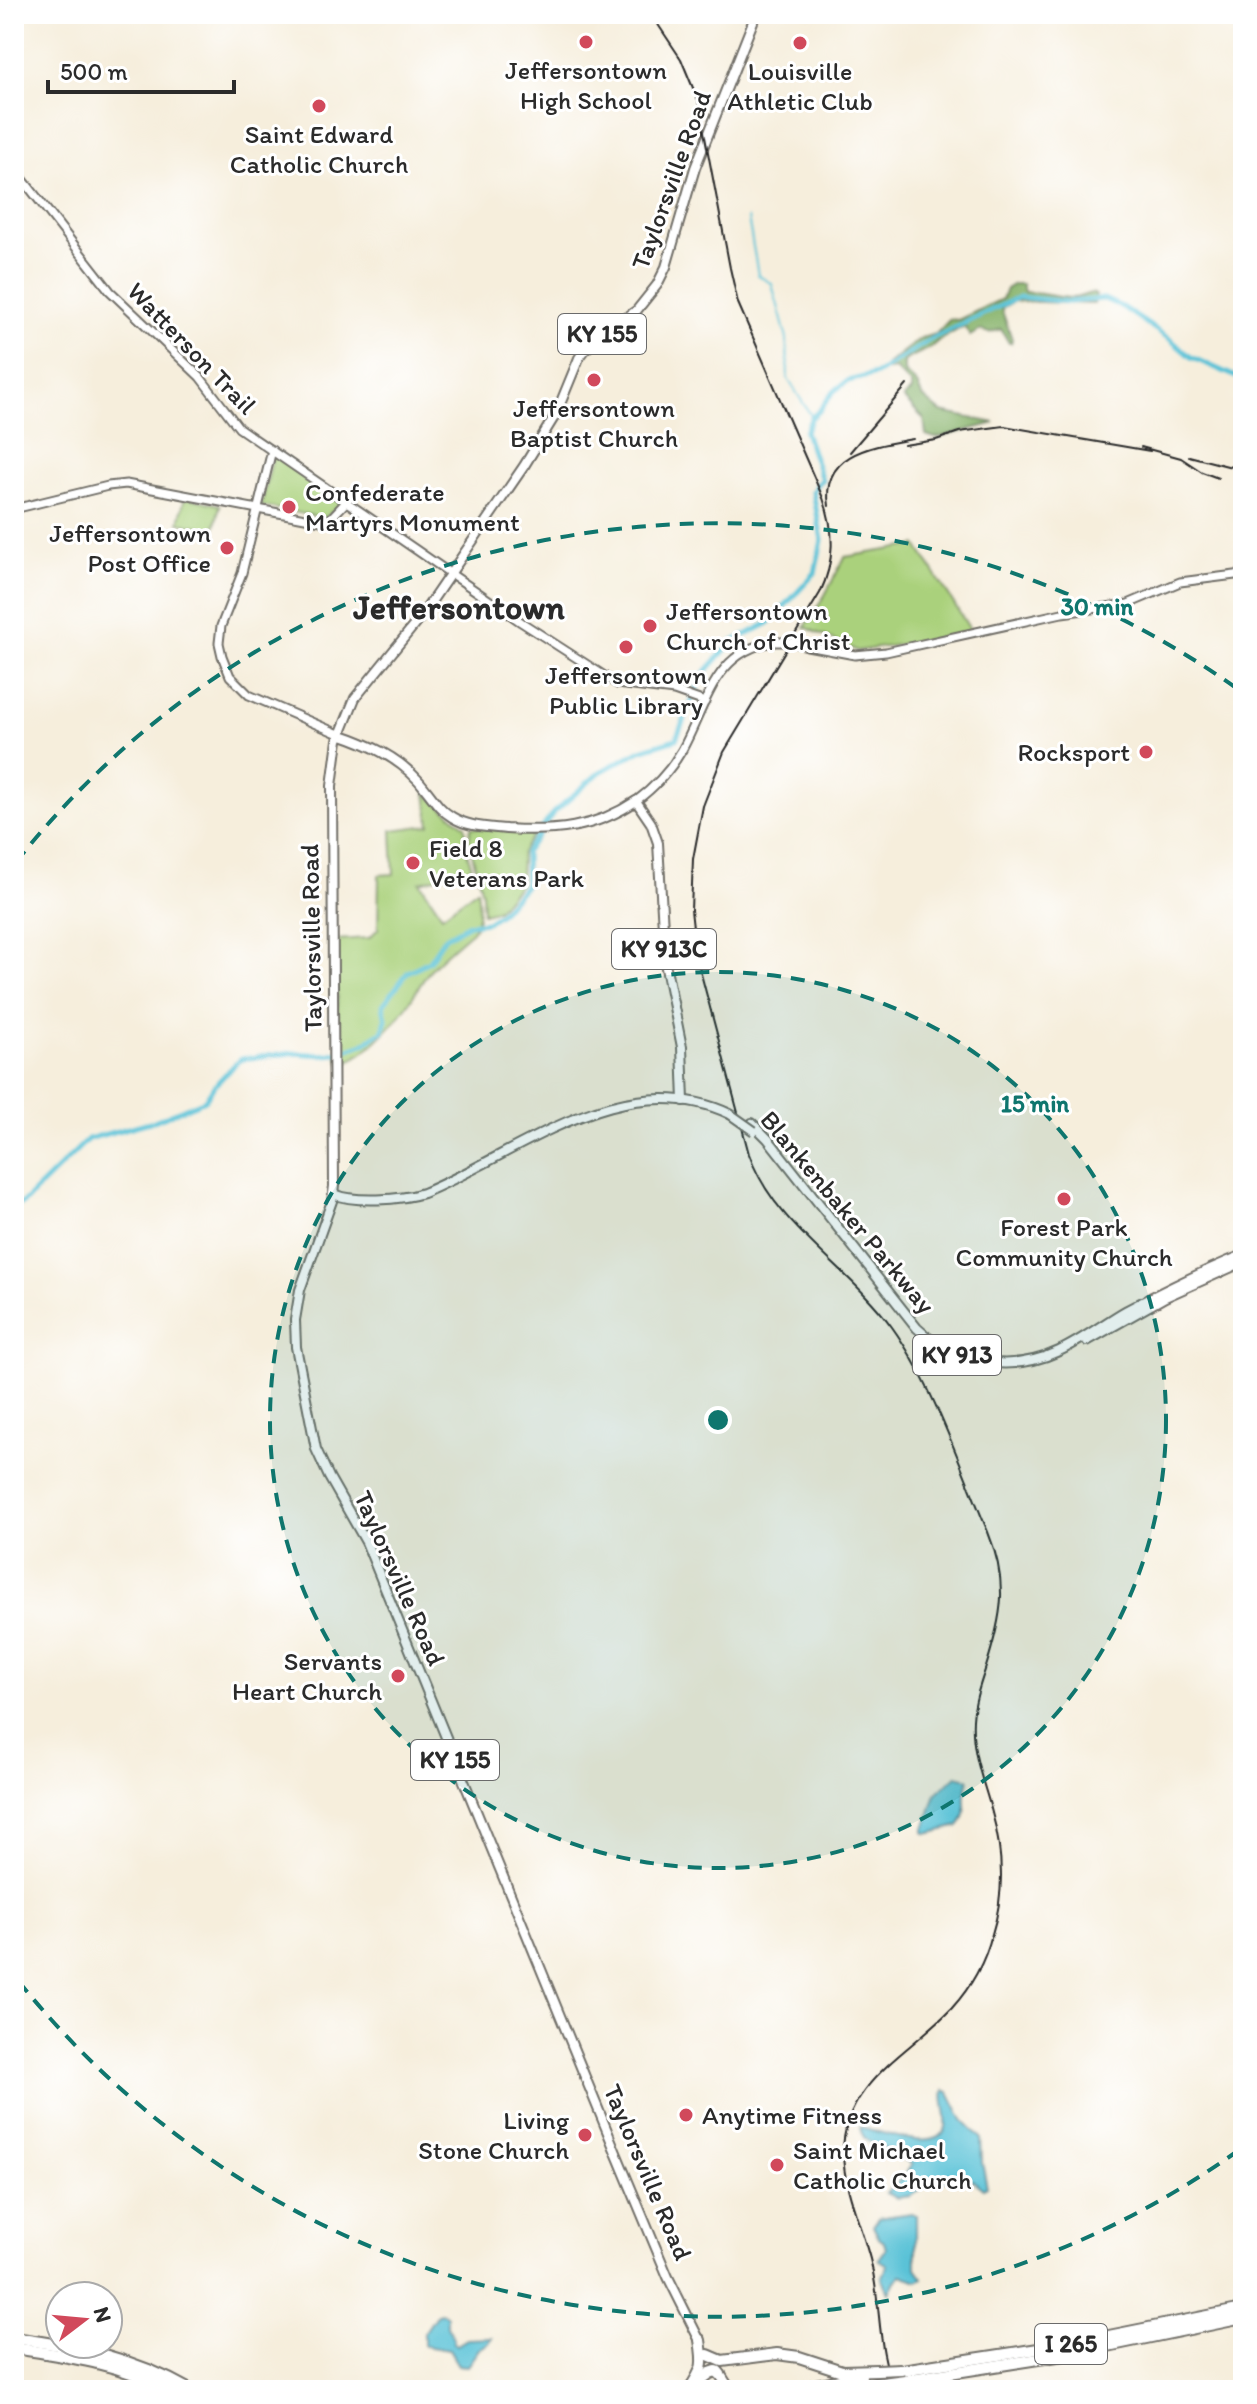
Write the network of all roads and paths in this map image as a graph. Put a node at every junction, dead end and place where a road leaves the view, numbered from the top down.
1 (756, 14) edge
2 (14, 168) edge
3 (272, 450) junction
4 (347, 501) junction
5 (14, 509) edge
6 (257, 510) junction
7 (451, 573) junction
8 (1243, 574) edge
9 (705, 702) junction
10 (339, 734) junction
11 (636, 801) junction
12 (684, 1098) junction
13 (753, 1127) junction
14 (333, 1194) junction
15 (1243, 1255) edge
16 (1243, 1262) edge
17 (1243, 2309) edge
18 (1243, 2318) edge
19 (14, 2338) edge
20 (700, 2340) junction
21 (14, 2348) edge
22 (708, 2355) junction
23 (746, 2357) junction
24 (718, 2371) junction
25 (918, 2373) junction
26 (880, 2378) junction
27 (170, 2390) edge
28 (190, 2390) edge
29 (689, 2390) edge
30 (730, 2390) edge
31 (789, 2390) edge
32 (835, 2390) edge
33 (858, 2390) edge

1 - 7 main road, Taylorsville Road / KY 155
2 - 3 main road, Watterson Trail
3 - 4 main road, Watterson Trail
3 - 6 main road
4 - 6 main road
4 - 7 main road, Watterson Trail
5 - 6 main road
6 - 10 main road
7 - 9 main road, Watterson Trail
7 - 10 main road, Taylorsville Road / KY 155
8 - 9 main road, bridge
9 - 11 main road
10 - 11 main road
10 - 14 main road, Taylorsville Road / KY 155
11 - 12 main road, KY 913C
12 - 13 main road, Blankenbaker Parkway / KY 913, bridge
12 - 14 main road, Blankenbaker Parkway / KY 913
13 - 15 main road, Blankenbaker Parkway / KY 913
13 - 16 main road, Blankenbaker Parkway / KY 913
14 - 20 main road, Taylorsville Road / KY 155
17 - 25 highway, I 265
18 - 25 highway, I 265
19 - 28 highway
20 - 22 main road, Taylorsville Road / KY 155
20 - 29 highway
21 - 27 highway
22 - 23 highway
22 - 24 main road, Taylorsville Road / KY 155
23 - 24 highway
23 - 26 highway
24 - 29 highway
24 - 30 highway, Taylorsville Road / KY 155
25 - 26 highway, I 265, bridge
26 - 31 highway, I 265
26 - 32 highway, I 265
26 - 33 highway

